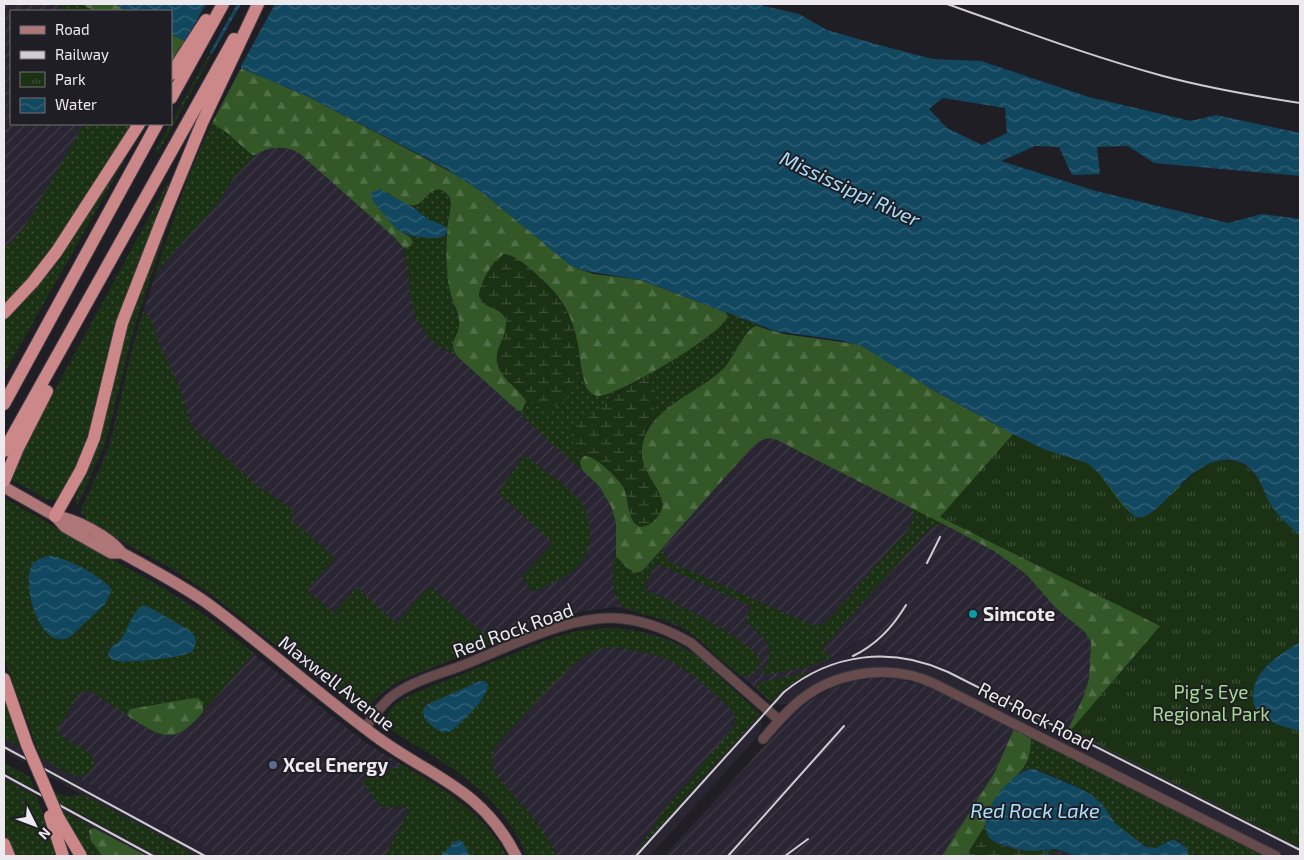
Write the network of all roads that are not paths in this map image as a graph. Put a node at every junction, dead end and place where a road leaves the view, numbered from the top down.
1 (217, 4) edge
2 (223, 4) edge
3 (254, 4) edge
4 (258, 4) edge
5 (172, 72) edge
6 (172, 96) edge
7 (138, 125) edge
8 (156, 125) edge
9 (108, 266) junction
10 (4, 313) edge
11 (8, 392) edge
12 (4, 404) edge
13 (4, 451) edge
14 (4, 481) edge
15 (4, 487) edge
16 (55, 516) junction
17 (4, 679) edge
18 (779, 720) junction
19 (365, 728) junction
20 (762, 739) dead end
21 (28, 745) junction
22 (4, 844) edge
23 (10, 856) edge
24 (63, 856) edge
25 (80, 856) edge
26 (516, 856) edge
27 (1276, 856) edge

1 - 5 highway
2 - 6 highway
3 - 9 highway
4 - 16 highway
7 - 10 highway
8 - 11 highway
9 - 13 highway
9 - 14 highway
11 - 12 highway
15 - 16 main road, Maxwell Avenue
16 - 19 main road, Maxwell Avenue
17 - 21 highway
18 - 19 street, Red Rock Road
18 - 20 street, Red Rock Road
18 - 27 street, Red Rock Road
19 - 26 main road, Maxwell Avenue
21 - 24 highway, bridge
21 - 25 highway, bridge
22 - 23 highway

